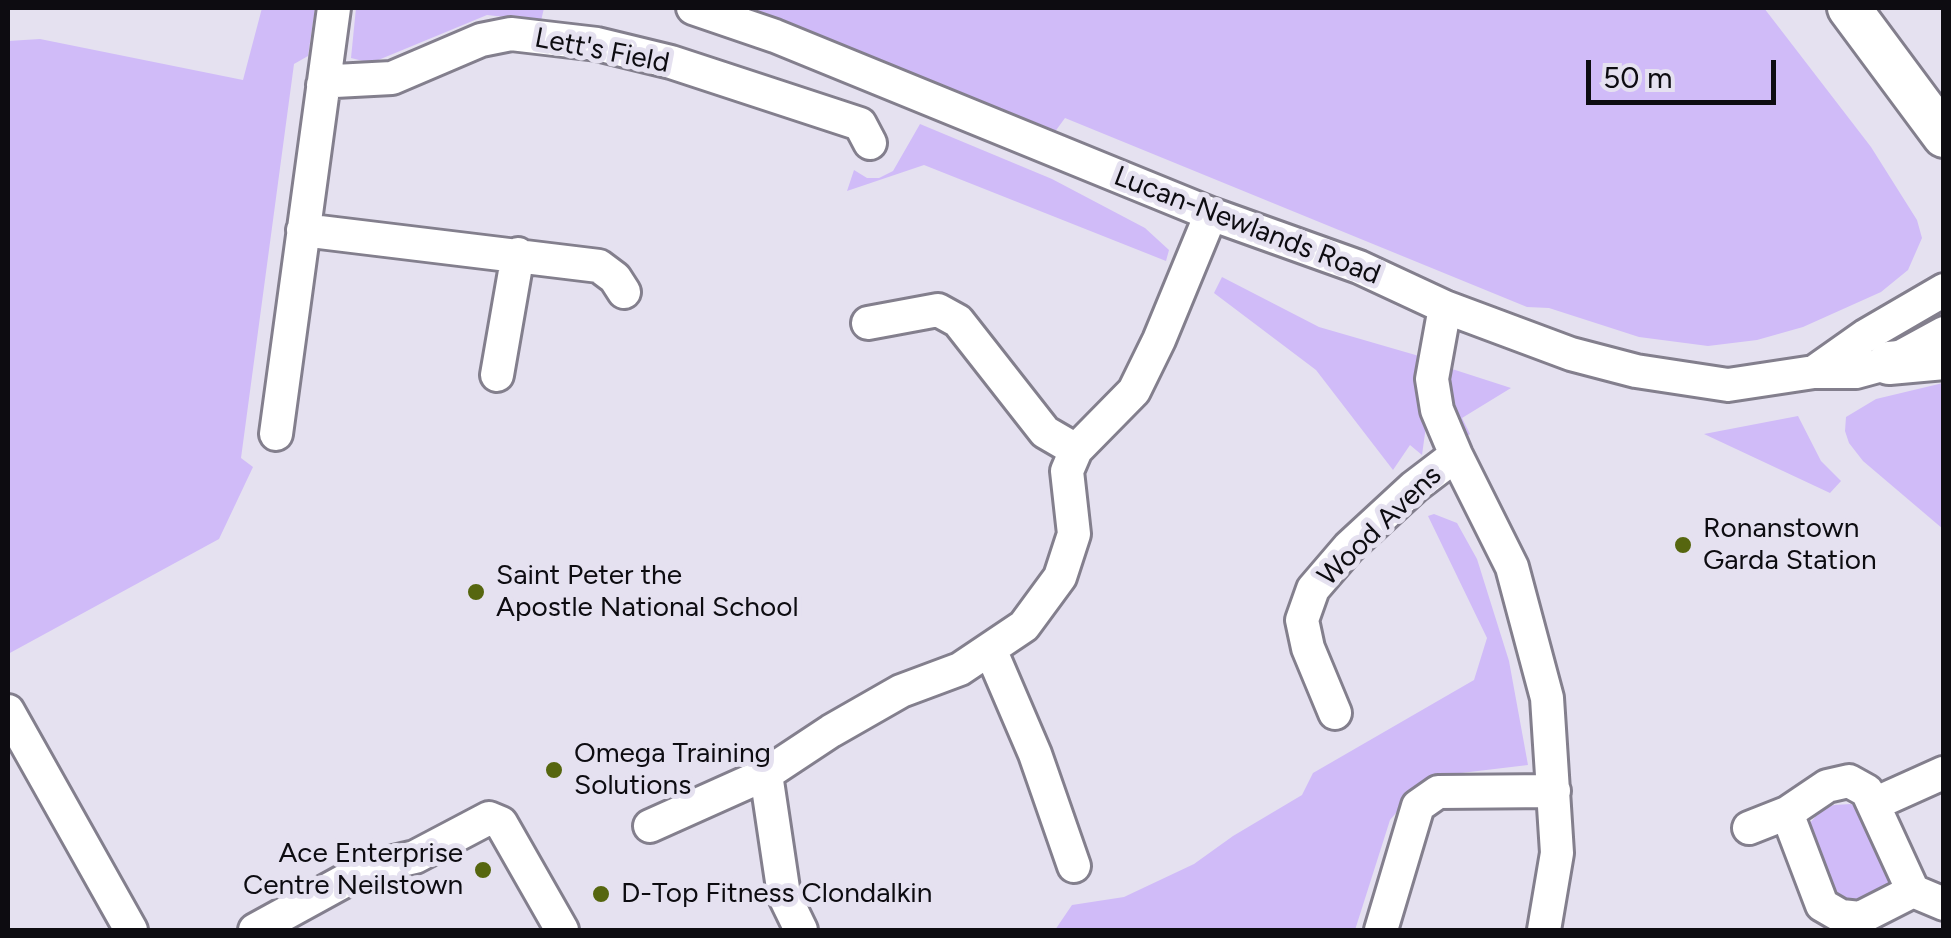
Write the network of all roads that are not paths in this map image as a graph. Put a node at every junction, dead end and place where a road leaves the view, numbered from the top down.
1 (334, 8) edge
2 (693, 8) edge
3 (1860, 22) edge
4 (323, 85) junction
5 (1944, 101) edge
6 (1944, 136) edge
7 (870, 143) dead end
8 (1212, 214) junction
9 (303, 230) junction
10 (518, 254) junction
11 (1944, 290) edge
12 (624, 292) dead end
13 (1445, 307) junction
14 (868, 323) dead end
15 (1944, 333) edge
16 (1944, 358) edge
17 (1889, 364) junction
18 (1814, 372) junction
19 (497, 375) dead end
20 (276, 434) dead end
21 (1076, 450) junction
22 (1456, 455) junction
23 (990, 649) junction
24 (8, 711) edge
25 (1335, 713) dead end
26 (766, 774) junction
27 (1943, 774) edge
28 (1554, 791) junction
29 (1874, 804) junction
30 (1787, 812) junction
31 (650, 826) dead end
32 (1749, 828) dead end
33 (1074, 866) dead end
34 (1928, 898) edge
35 (1835, 924) edge
36 (131, 930) edge
37 (256, 930) edge
38 (562, 930) edge
39 (801, 930) edge
40 (1381, 930) edge
41 (1544, 930) edge

1 - 4 street
2 - 8 street, Lucan-Newlands Road
3 - 5 main road
3 - 6 main road
4 - 7 street, Lett's Field
4 - 9 street
8 - 13 street, Lucan-Newlands Road
8 - 21 street
9 - 10 street
9 - 20 street
10 - 12 street
10 - 19 street
11 - 18 street, Lucan-Newlands Road
13 - 18 street, Lucan-Newlands Road
13 - 22 street
14 - 21 street
15 - 17 street, Lucan-Newlands Road
16 - 17 main road
17 - 18 street, Lucan-Newlands Road
21 - 23 street
22 - 25 street, Wood Avens
22 - 28 street
23 - 26 street
23 - 33 street
24 - 36 street
26 - 31 street
26 - 39 street
27 - 29 street
28 - 40 street
28 - 41 street
29 - 30 street
29 - 34 street
30 - 32 street
30 - 35 street
34 - 35 street
37 - 38 street

